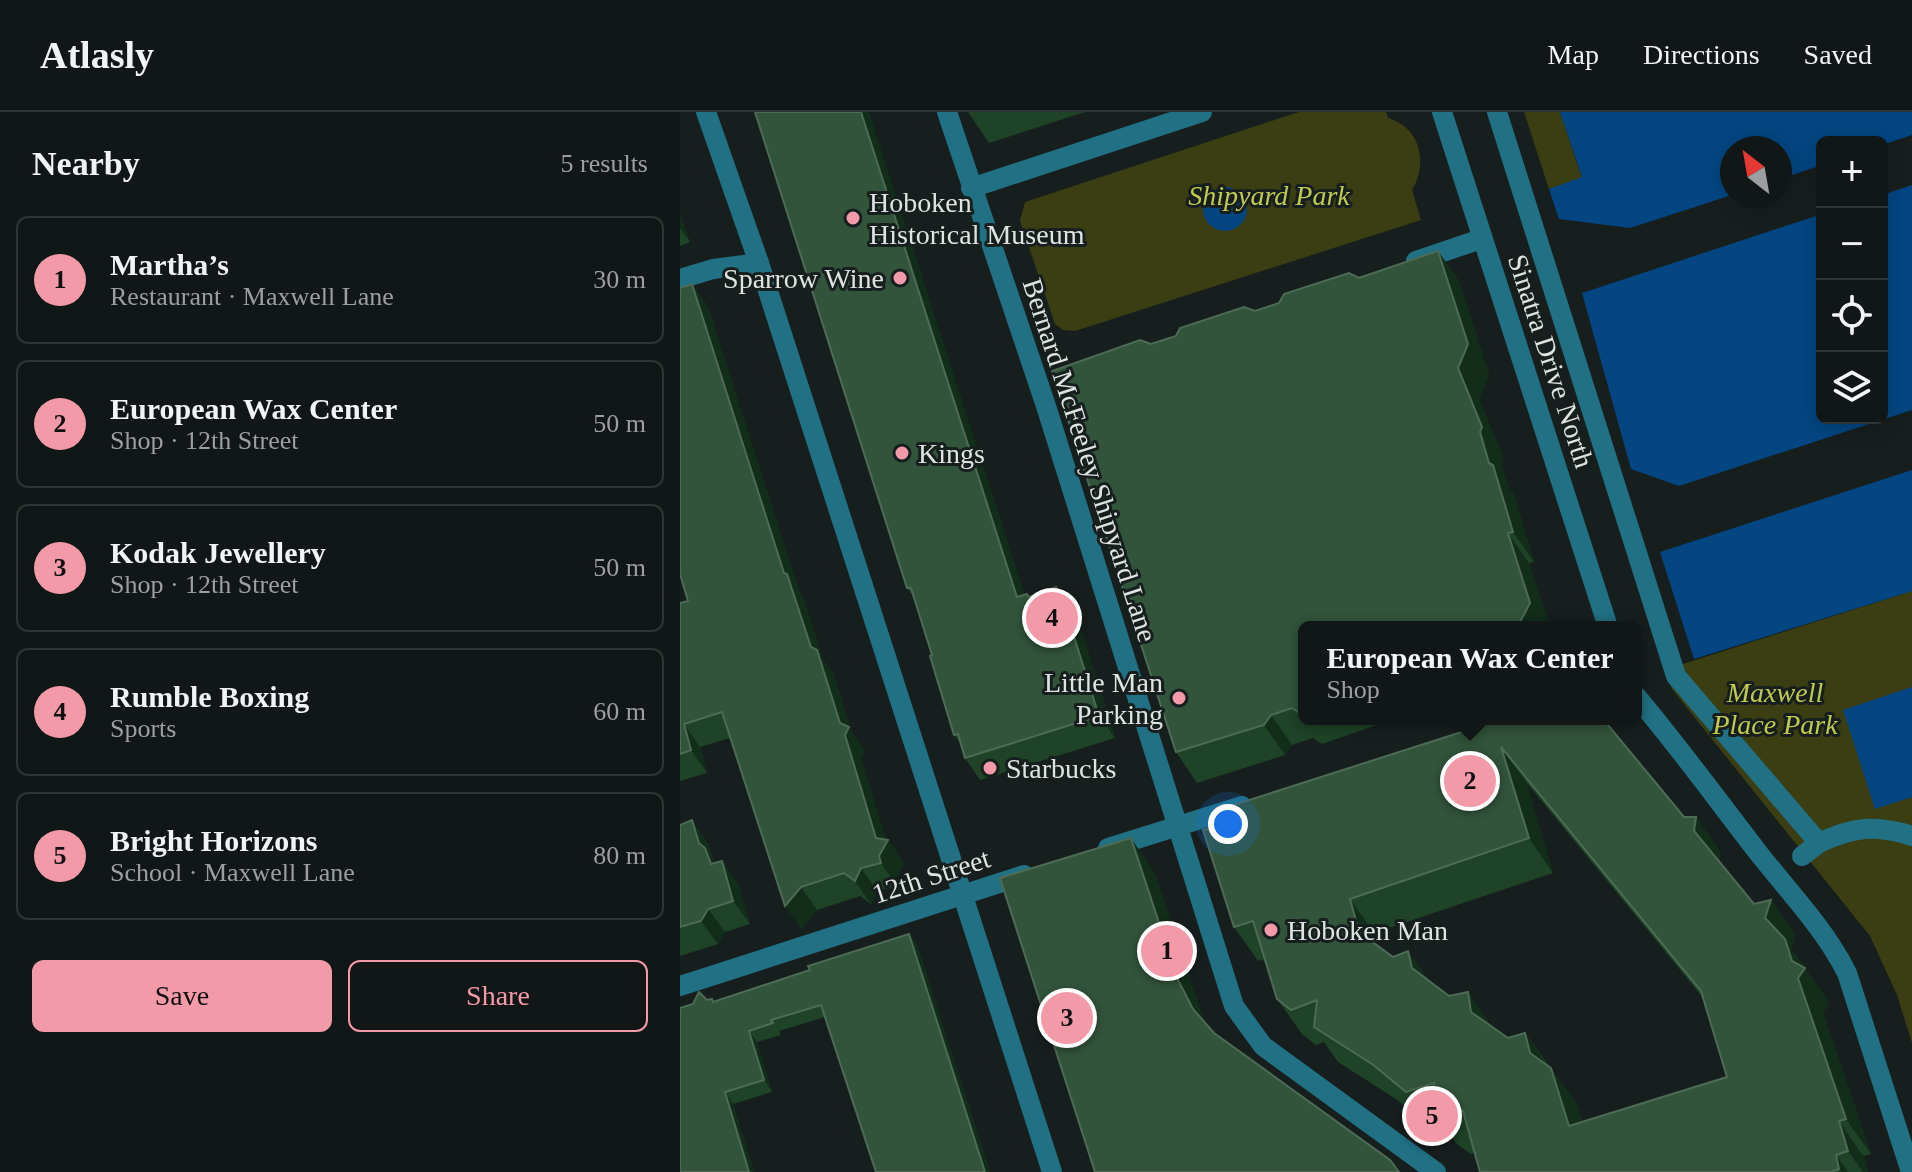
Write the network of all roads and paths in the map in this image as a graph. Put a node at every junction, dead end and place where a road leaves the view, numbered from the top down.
1 (706, 112) edge
2 (947, 112) edge
3 (1202, 112) edge
4 (1442, 112) edge
5 (1497, 112) edge
6 (971, 188) junction
7 (1481, 239) junction
8 (759, 263) junction
9 (1393, 269) edge
10 (680, 279) edge
11 (1606, 621) edge
12 (1642, 704) edge
13 (1266, 799) edge
14 (1177, 826) junction
15 (1912, 836) edge
16 (1819, 843) junction
17 (1088, 855) edge
18 (1802, 856) dead end
19 (1044, 869) edge
20 (962, 895) junction
21 (680, 986) edge
22 (1052, 1172) edge
23 (1436, 1172) edge
24 (1911, 1172) edge

1 - 8 street
2 - 6 street, Bernard McFeeley Shipyard Lane
3 - 6 street
4 - 7 street, Sinatra Drive North
5 - 16 street
6 - 14 street, Bernard McFeeley Shipyard Lane
7 - 9 street
7 - 11 street, Sinatra Drive North
8 - 10 street
8 - 20 street
12 - 24 street
13 - 14 street
14 - 17 street
14 - 23 street, Bernard McFeeley Shipyard Lane
15 - 16 street
16 - 18 street
19 - 20 street, 12th Street
20 - 21 street, 12th Street
20 - 22 street

